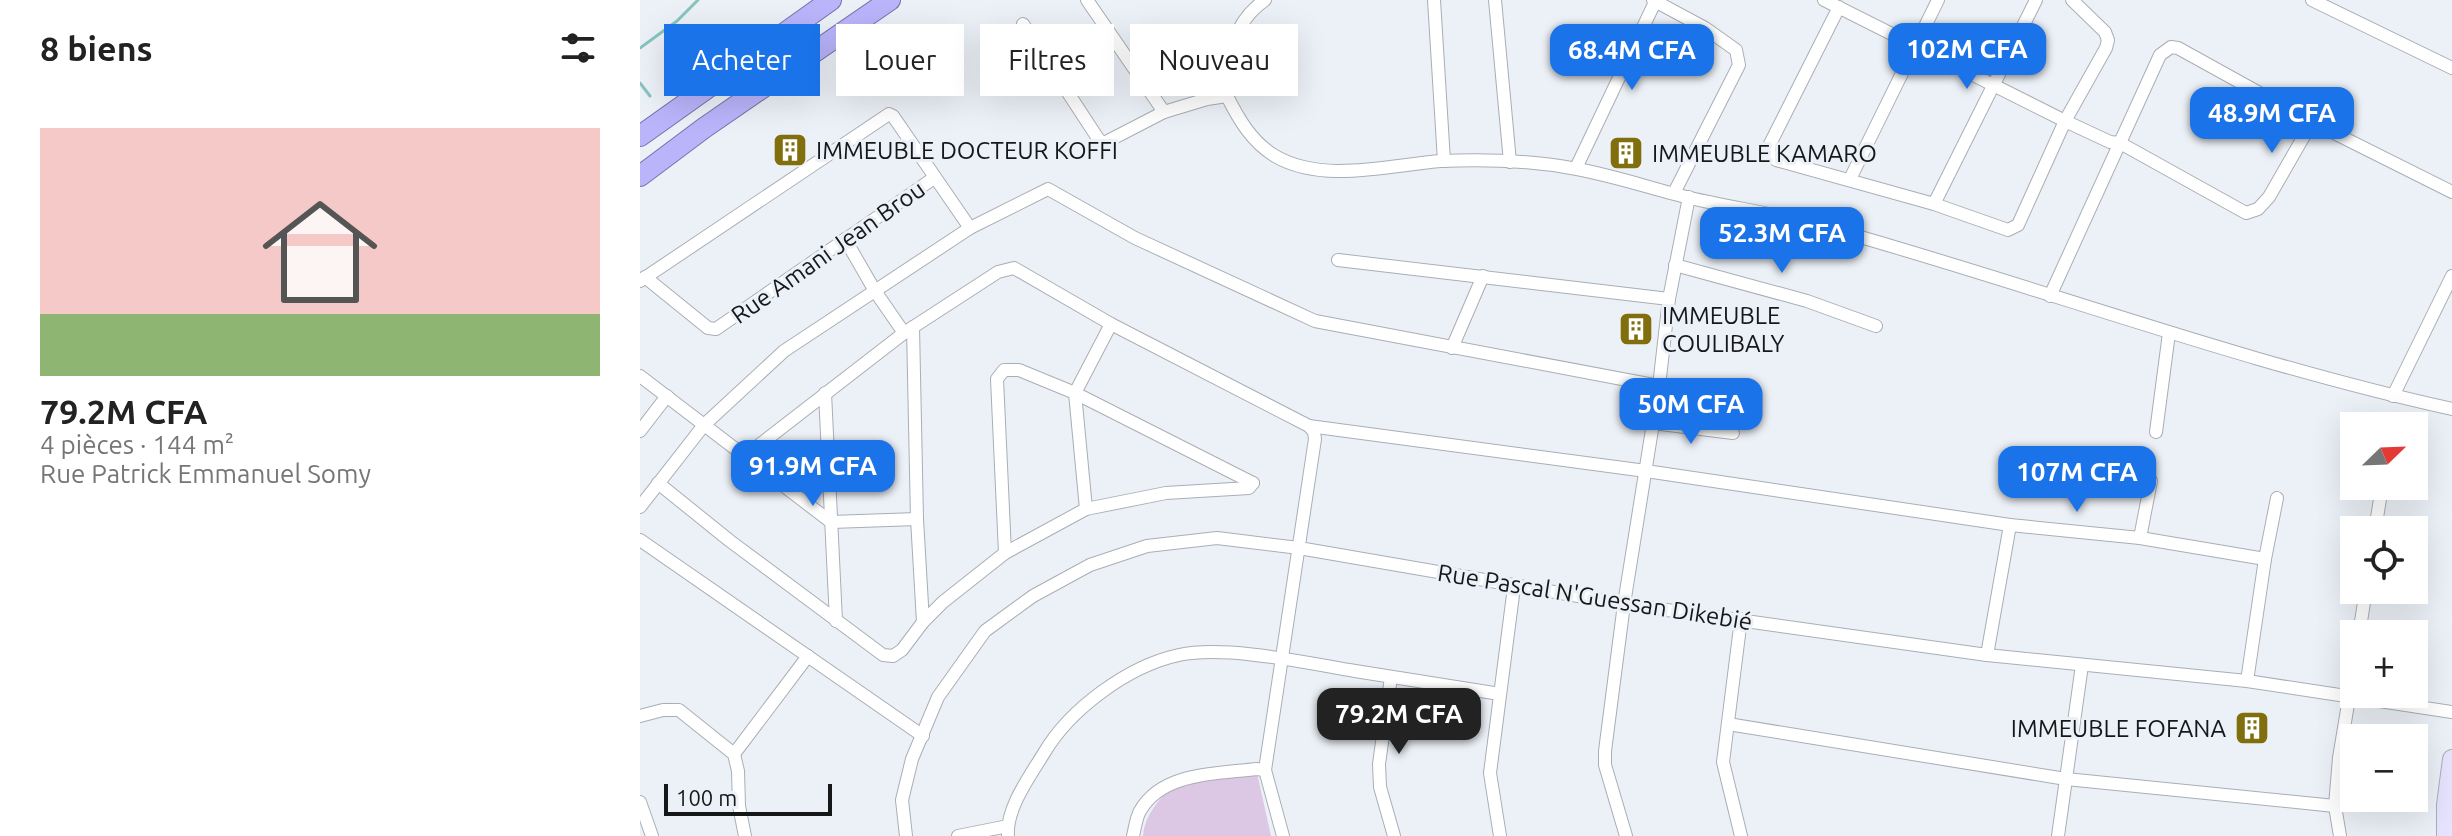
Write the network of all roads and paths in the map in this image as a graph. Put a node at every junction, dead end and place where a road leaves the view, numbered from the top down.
1 (831, 0) edge
2 (890, 0) edge
3 (1087, 0) edge
4 (1265, 0) edge
5 (1434, 0) edge
6 (1495, 0) edge
7 (1655, 0) edge
8 (1824, 0) edge
9 (1938, 0) edge
10 (2036, 0) edge
11 (2072, 0) edge
12 (2312, 0) edge
13 (2332, 4) edge
14 (1839, 7) junction
15 (1242, 24) edge
16 (1916, 44) junction
17 (2452, 68) edge
18 (1992, 83) junction
19 (1070, 96) edge
20 (1227, 96) joint
21 (1164, 112) junction
22 (2065, 121) junction
23 (2312, 122) junction
24 (640, 136) edge
25 (2120, 143) junction
26 (1444, 161) junction
27 (1510, 162) junction
28 (1576, 168) junction
29 (640, 176) edge
30 (934, 178) junction
31 (1850, 179) junction
32 (2452, 192) edge
33 (1674, 193) junction
34 (1689, 197) junction
35 (1934, 204) junction
36 (970, 228) junction
37 (845, 239) junction
38 (1338, 260) dead end
39 (1675, 265) junction
40 (1483, 276) junction
41 (2452, 276) edge
42 (643, 279) edge
43 (875, 291) junction
44 (2050, 296) junction
45 (1669, 299) junction
46 (1111, 324) junction
47 (1876, 326) dead end
48 (908, 330) junction
49 (2169, 333) junction
50 (1452, 348) junction
51 (640, 376) edge
52 (1659, 386) junction
53 (825, 393) junction
54 (1075, 393) junction
55 (667, 396) junction
56 (2393, 396) junction
57 (2452, 409) edge
58 (1653, 423) junction
59 (704, 425) junction
60 (1309, 426) junction
61 (640, 431) edge
62 (2156, 432) dead end
63 (1733, 433) dead end
64 (745, 456) junction
65 (1646, 471) junction
66 (2151, 481) dead end
67 (658, 483) junction
68 (2277, 498) dead end
69 (640, 507) edge
70 (1086, 509) junction
71 (917, 519) junction
72 (831, 522) junction
73 (2010, 525) junction
74 (2140, 538) junction
75 (640, 540) edge
76 (1299, 548) junction
77 (1005, 553) junction
78 (2265, 559) junction
79 (1514, 587) junction
80 (1624, 604) junction
81 (1741, 619) junction
82 (836, 621) junction
83 (923, 622) junction
84 (1987, 655) junction
85 (808, 656) junction
86 (1282, 658) junction
87 (2082, 665) junction
88 (1391, 677) junction
89 (2247, 681) junction
90 (1500, 694) junction
91 (2340, 694) edge
92 (2348, 708) edge
93 (2428, 708) edge
94 (2452, 712) edge
95 (640, 716) edge
96 (1728, 724) junction
97 (923, 736) junction
98 (734, 754) junction
99 (2452, 759) edge
100 (1265, 770) junction
101 (2066, 779) junction
102 (640, 802) edge
103 (2335, 806) junction
104 (1008, 831) edge
105 (652, 836) edge
106 (745, 836) edge
107 (906, 836) edge
108 (958, 836) edge
109 (1133, 836) edge
110 (1283, 836) edge
111 (1394, 836) edge
112 (1500, 836) edge
113 (1626, 836) edge
114 (1741, 836) edge
115 (2058, 836) edge
116 (2340, 836) edge
117 (2446, 836) edge

1 - 24 highway
2 - 29 highway
3 - 21 street
4 - 15 street
5 - 26 street
6 - 27 street
7 - 28 street
7 - 33 street
8 - 14 street
9 - 16 street
10 - 18 street
11 - 22 street
12 - 13 street
13 - 17 street
14 - 16 street
14 - 31 street
16 - 18 street
16 - 31 street
18 - 22 street
18 - 35 street
19 - 21 street
20 - 21 street
20 - 26 street
22 - 25 street
22 - 35 street
23 - 25 street
23 - 25 street
23 - 32 street
25 - 44 street
26 - 27 street
27 - 28 street
28 - 33 street
30 - 36 street
30 - 37 street, Rue Amani Jean Brou
30 - 42 street
31 - 35 street
33 - 34 street
34 - 39 street
34 - 44 street
36 - 43 street
36 - 50 street
37 - 42 street, Rue Amani Jean Brou
37 - 43 street
38 - 40 street
39 - 45 street
39 - 47 street
40 - 45 street
40 - 50 street
41 - 56 street
43 - 48 street
43 - 59 street
44 - 49 street
45 - 52 street
46 - 48 street
46 - 54 street
46 - 60 street
48 - 53 street
48 - 71 street
49 - 56 street
49 - 62 street
50 - 52 street
51 - 55 street
52 - 58 street
53 - 64 street
53 - 72 street
54 - 70 street
54 - 70 street
54 - 77 street
55 - 59 street
55 - 61 street
56 - 57 street
58 - 63 street
58 - 65 street
59 - 64 street
59 - 67 street
60 - 65 street
60 - 76 street
64 - 72 street
65 - 73 street
65 - 80 street
66 - 74 street
67 - 69 street
67 - 82 street
68 - 78 street
70 - 77 street
71 - 72 street
71 - 83 street
72 - 82 street
73 - 74 street
73 - 84 street
74 - 78 street
75 - 85 street
76 - 79 street, Rue Pascal N'Guessan Dikebié
76 - 86 street
76 - 97 street, Rue Pascal N'Guessan Dikebié
77 - 83 street
78 - 89 street
79 - 80 street, Rue Pascal N'Guessan Dikebié
79 - 90 street
80 - 81 street, Rue Pascal N'Guessan Dikebié
80 - 113 street
81 - 84 street, Rue Pascal N'Guessan Dikebié
81 - 96 street
82 - 83 street
84 - 87 street, Rue Pascal N'Guessan Dikebié
85 - 97 street
85 - 98 street
86 - 88 street
86 - 100 street
86 - 104 street
87 - 89 street, Rue Pascal N'Guessan Dikebié
87 - 101 street
88 - 90 street
88 - 111 street
89 - 91 street, Rue Pascal N'Guessan Dikebié
90 - 112 street
92 - 103 street
93 - 94 street, Rue Pascal N'Guessan Dikebié
95 - 98 street
96 - 101 street
96 - 114 street
97 - 107 street, Rue Pascal N'Guessan Dikebié
98 - 106 street
99 - 117 main road
100 - 109 street
100 - 110 street
101 - 103 street
101 - 115 street
102 - 105 street
103 - 116 street
104 - 108 street

